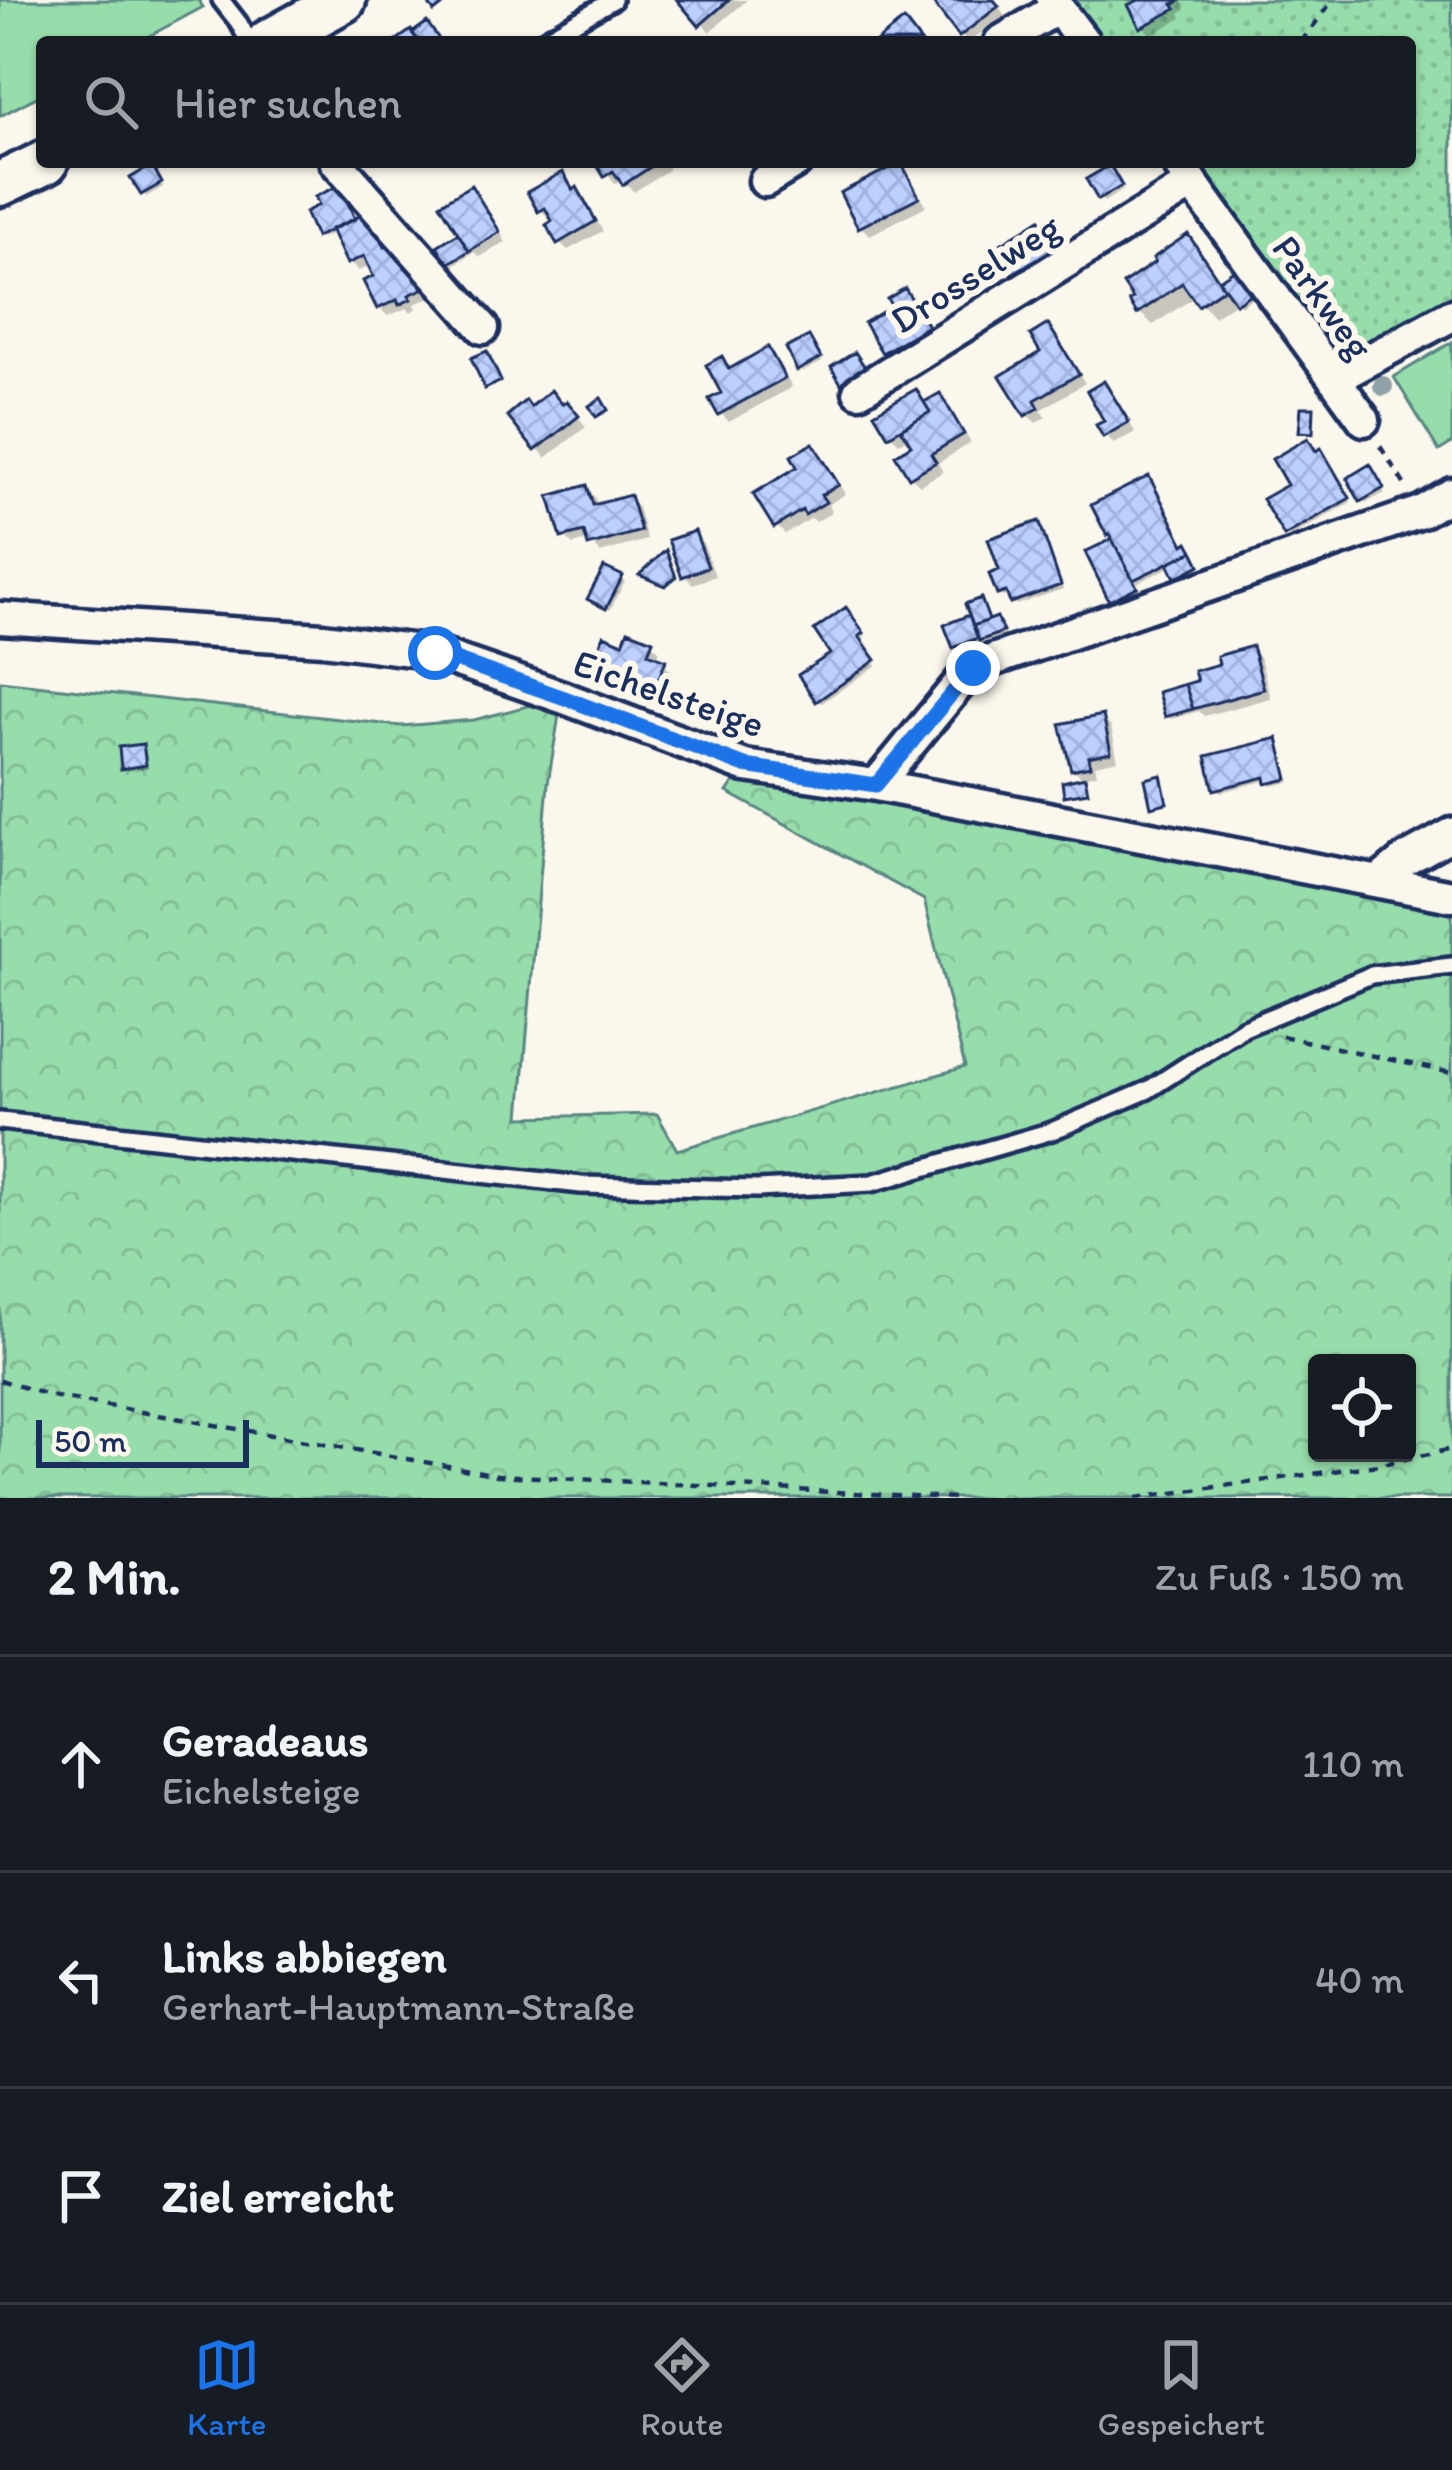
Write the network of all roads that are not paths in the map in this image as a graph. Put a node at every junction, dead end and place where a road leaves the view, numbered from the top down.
1 (220, 0) edge
2 (344, 0) edge
3 (613, 0) edge
4 (1055, 4) edge
5 (246, 36) edge
6 (279, 36) edge
7 (550, 36) edge
8 (1009, 36) edge
9 (1079, 36) edge
10 (36, 167) edge
11 (341, 168) edge
12 (786, 168) edge
13 (1185, 172) edge
14 (765, 181) dead end
15 (0, 184) edge
16 (1452, 315) edge
17 (483, 328) dead end
18 (1334, 379) junction
19 (860, 391) dead end
20 (1364, 420) road end
21 (1452, 494) edge
22 (0, 618) edge
23 (876, 785) junction
24 (1452, 834) edge
25 (1379, 881) junction
26 (1452, 896) edge
27 (1452, 966) edge
28 (0, 1121) edge

1 - 5 lane
2 - 6 main road
3 - 7 lane
4 - 8 street
4 - 9 street
10 - 15 main road
11 - 17 street
12 - 14 street
13 - 18 street, Parkweg
13 - 19 street, Drosselweg
16 - 18 street
18 - 20 street, Parkweg
21 - 23 street
22 - 23 street, Eichelsteige
23 - 25 street, Eichelsteige
24 - 25 street
25 - 26 street, Eichelsteige
27 - 28 lane

